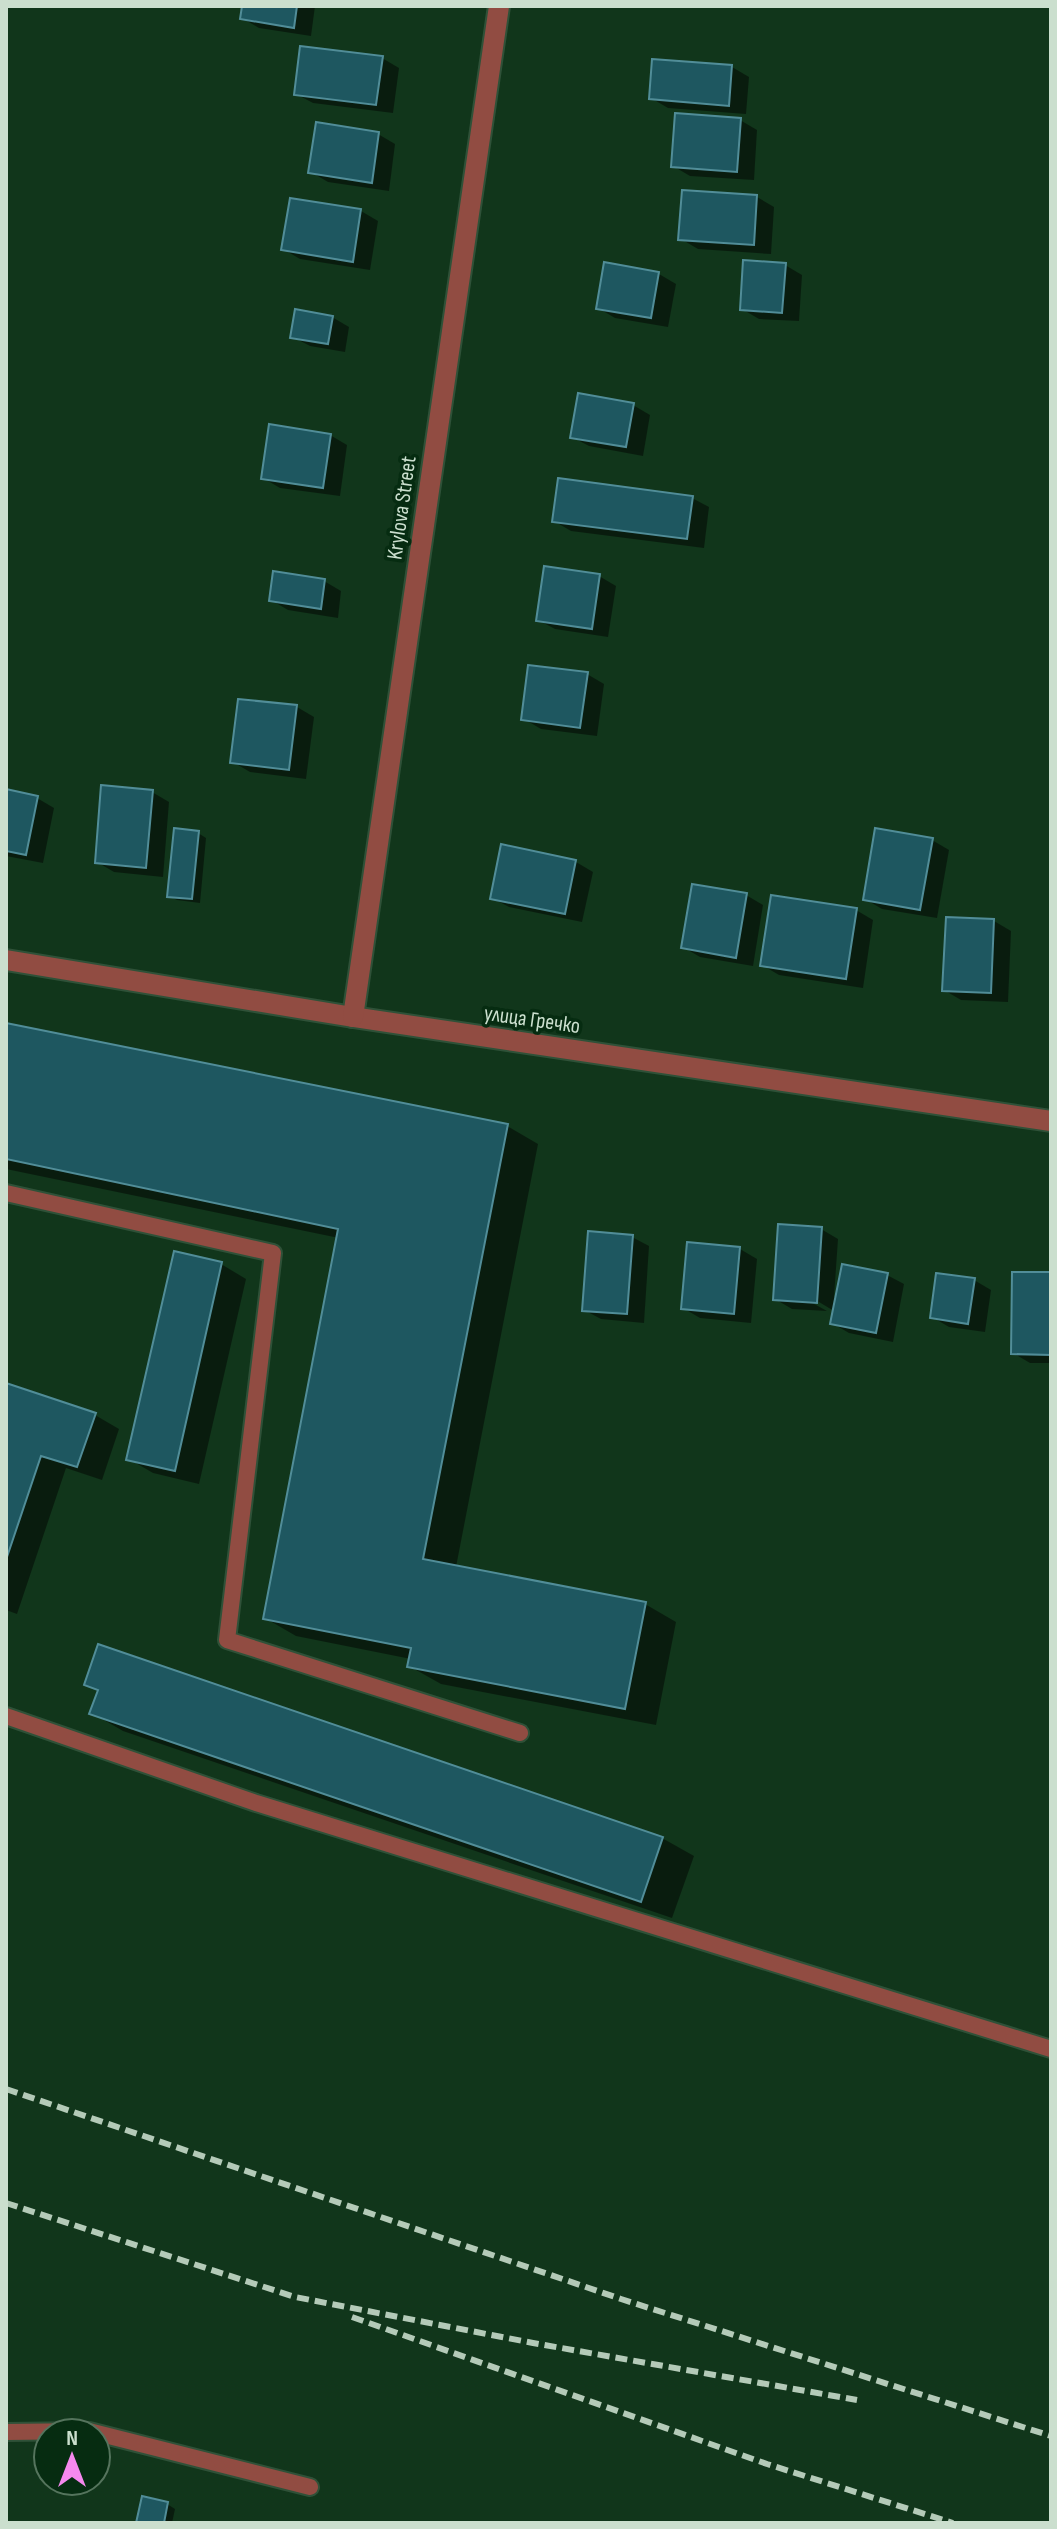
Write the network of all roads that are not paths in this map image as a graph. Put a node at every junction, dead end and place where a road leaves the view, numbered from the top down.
1 (499, 6) edge
2 (6, 960) edge
3 (353, 1017) junction
4 (1051, 1121) edge
5 (6, 1193) edge
6 (6, 1716) edge
7 (520, 1733) dead end
8 (1051, 2049) edge
9 (6, 2432) edge
10 (310, 2487) dead end

1 - 3 street, Krylova Street
2 - 3 street, улица Гречко
3 - 4 street, улица Гречко
5 - 7 lane
6 - 8 lane
9 - 10 lane

